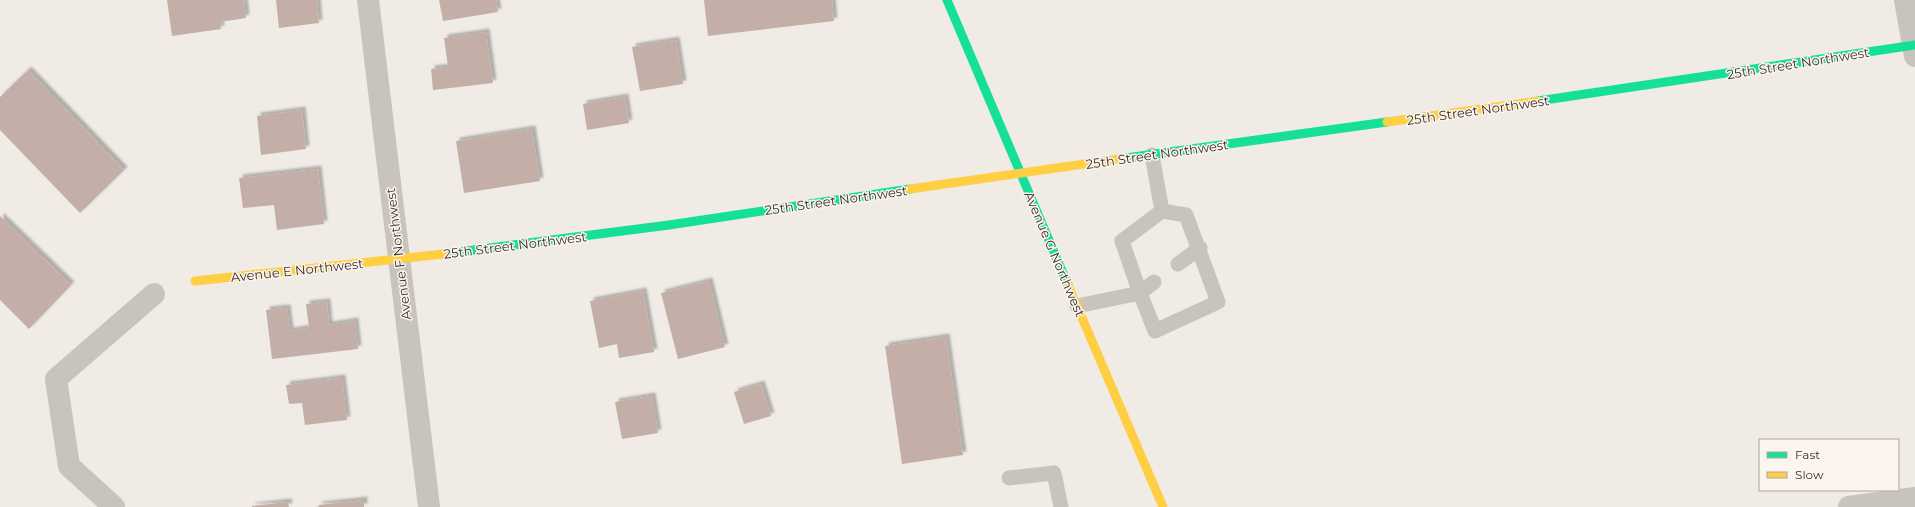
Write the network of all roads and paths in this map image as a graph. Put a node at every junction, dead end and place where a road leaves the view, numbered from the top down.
1 (368, 0) edge
2 (947, 0) edge
3 (1906, 0) edge
4 (1914, 49) edge
5 (1152, 155) junction
6 (1020, 173) junction
7 (1162, 211) junction
8 (1200, 248) junction
9 (398, 260) junction
10 (1178, 264) dead end
11 (195, 281) dead end
12 (1154, 282) dead end
13 (1140, 293) junction
14 (154, 294) dead end
15 (1077, 306) junction
16 (1009, 478) dead end
17 (1915, 498) edge
18 (114, 507) edge
19 (429, 507) edge
20 (1061, 507) edge
21 (1163, 507) edge
22 (1849, 507) edge

1 - 9 street, Avenue F Northwest
2 - 6 street, Avenue G Northwest
3 - 4 street
4 - 5 street, 25th Street Northwest
5 - 6 street, 25th Street Northwest
5 - 7 lane
6 - 9 street, 25th Street Northwest
6 - 15 street, Avenue G Northwest
7 - 8 lane
7 - 13 lane
8 - 10 lane
8 - 13 lane
9 - 11 street, Avenue E Northwest
9 - 19 street, Avenue F Northwest
12 - 13 lane
13 - 15 lane
14 - 18 street
15 - 21 street, Avenue G Northwest
16 - 20 lane
17 - 22 street

